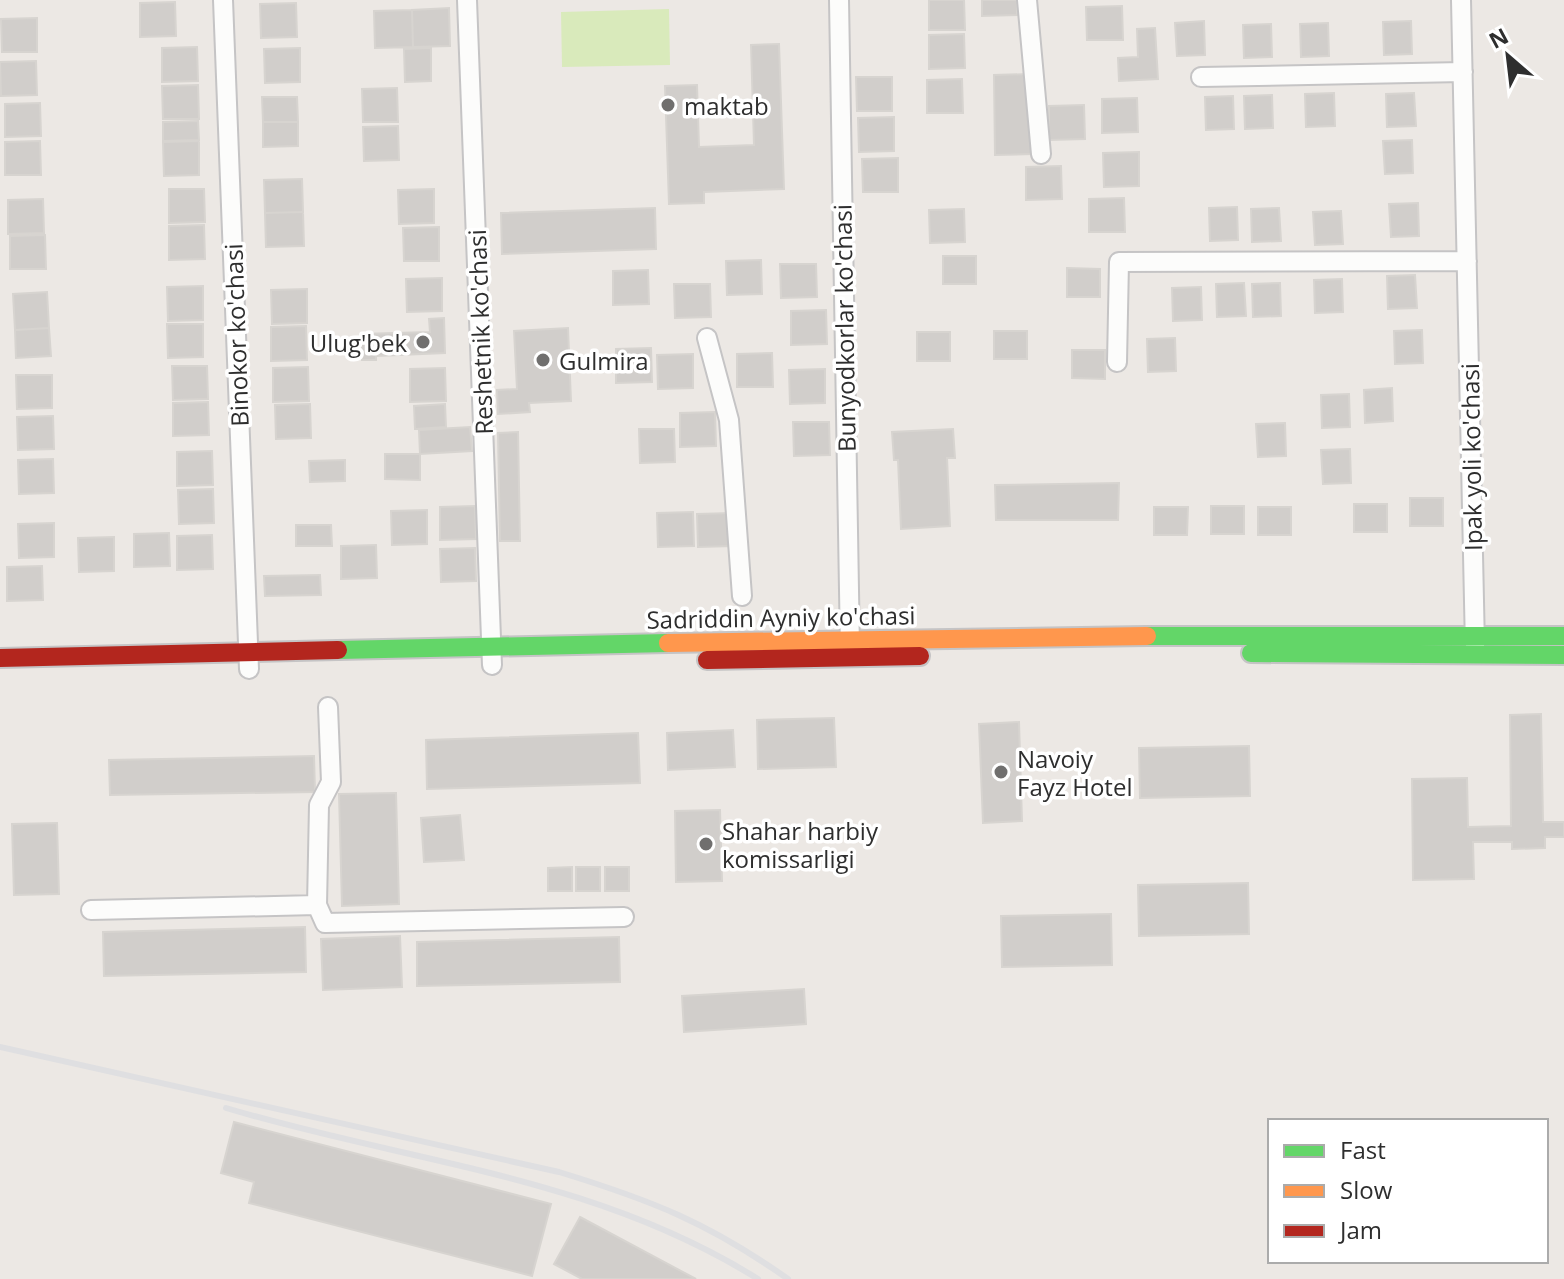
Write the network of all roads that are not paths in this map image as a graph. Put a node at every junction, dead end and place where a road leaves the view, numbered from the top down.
1 (223, 0) edge
2 (467, 0) edge
3 (839, 0) edge
4 (1027, 0) edge
5 (1461, 0) edge
6 (1463, 72) junction
7 (1201, 77) dead end
8 (1041, 154) dead end
9 (1467, 261) junction
10 (707, 338) dead end
11 (1117, 362) dead end
12 (742, 596) dead end
13 (1564, 636) edge
14 (1474, 645) junction
15 (850, 647) junction
16 (1564, 655) edge
17 (491, 657) junction
18 (0, 658) edge
19 (248, 661) junction
20 (0, 674) edge
21 (328, 707) dead end
22 (317, 905) junction
23 (91, 910) dead end
24 (624, 917) dead end

1 - 19 street, Binokor ko'chasi
2 - 17 street, Reshetnik ko'chasi
3 - 15 street, Bunyodkorlar ko'chasi
4 - 8 street
5 - 6 street, Ipak yoli ko'chasi
6 - 7 street
6 - 9 street, Ipak yoli ko'chasi
9 - 11 street
9 - 14 street, Ipak yoli ko'chasi
10 - 12 street
13 - 14 main road, Sadriddin Ayniy ko'chasi
14 - 15 main road, Sadriddin Ayniy ko'chasi
14 - 16 main road, Sadriddin Ayniy ko'chasi
15 - 17 main road, Sadriddin Ayniy ko'chasi
17 - 19 main road, Sadriddin Ayniy ko'chasi
18 - 19 main road, Sadriddin Ayniy ko'chasi
19 - 20 main road, Sadriddin Ayniy ko'chasi
21 - 22 street
22 - 23 street
22 - 24 street

